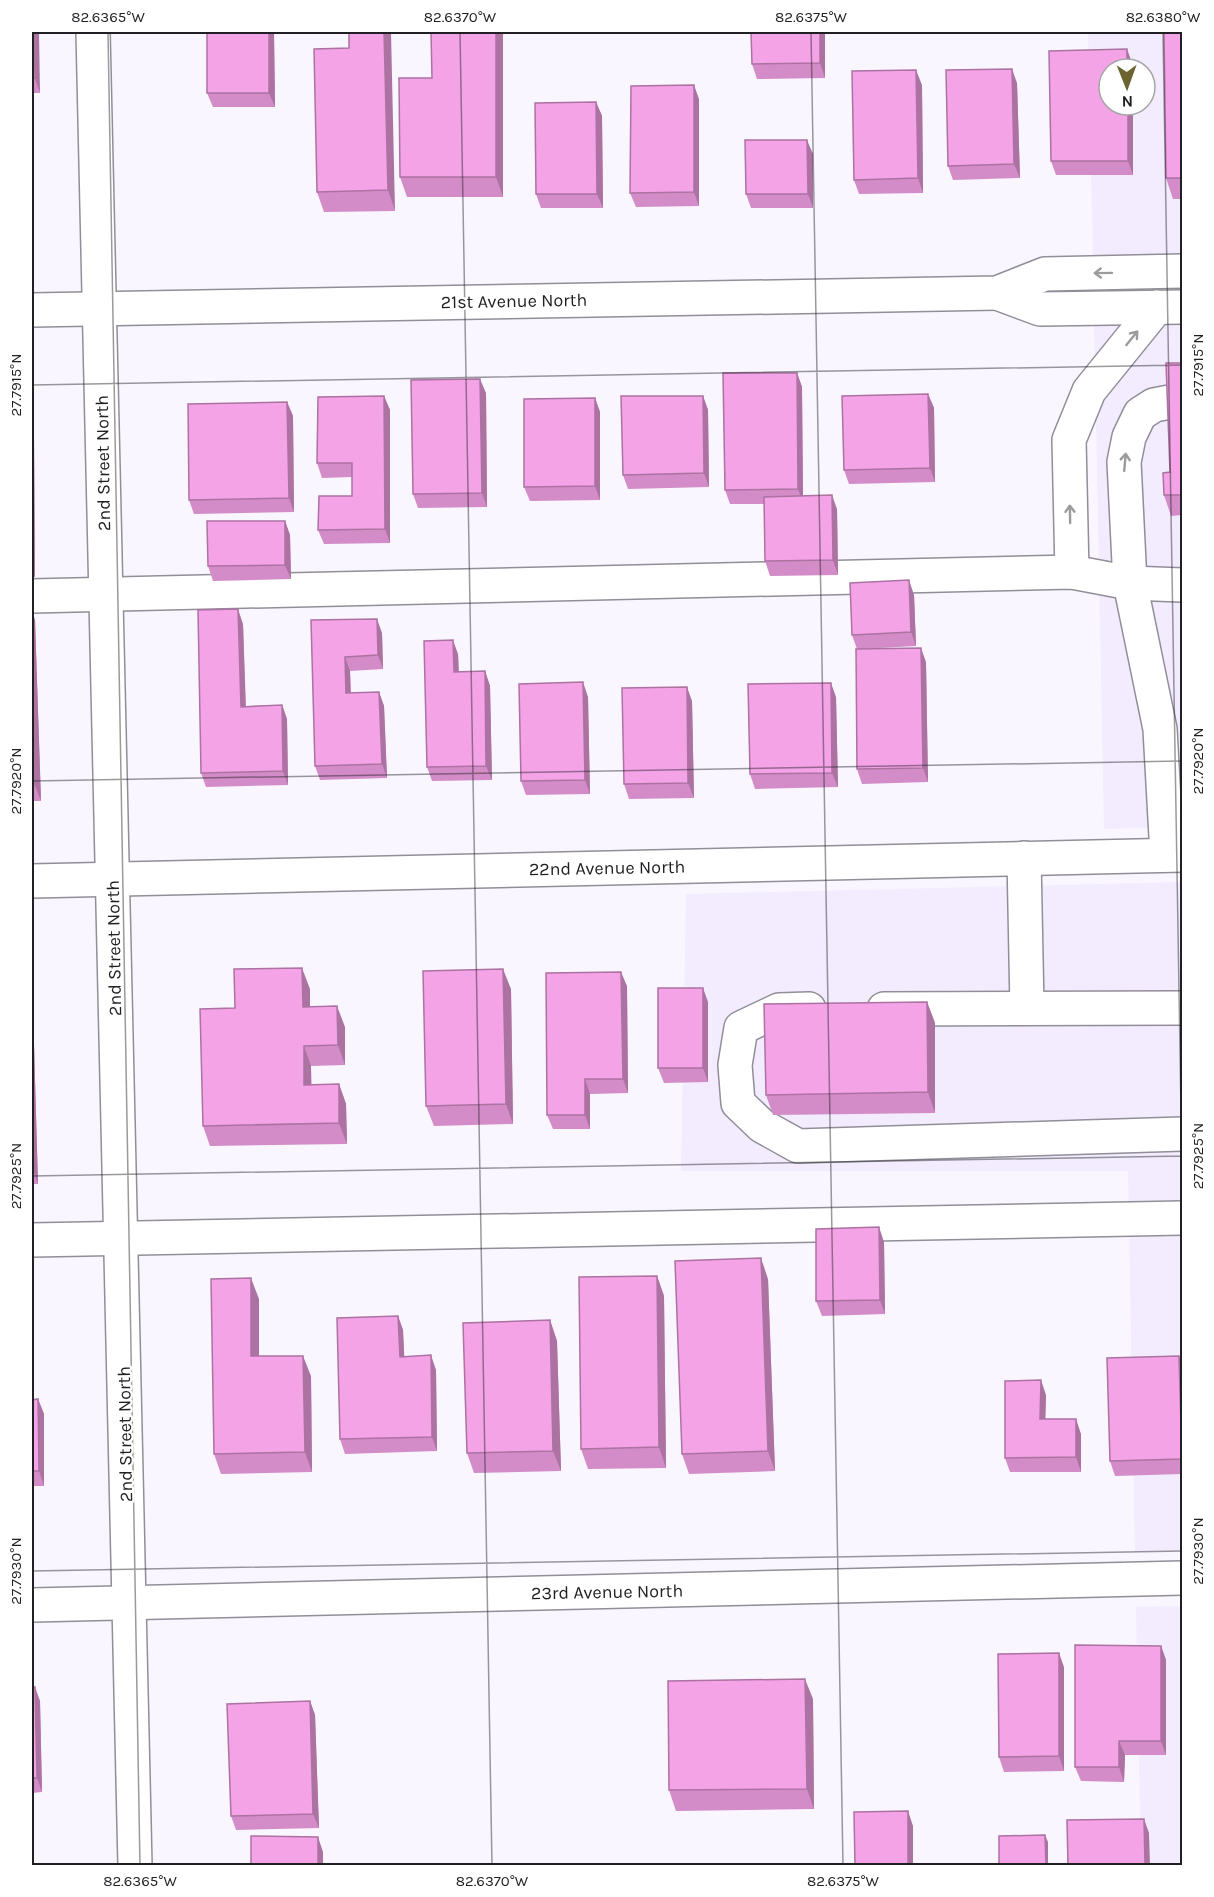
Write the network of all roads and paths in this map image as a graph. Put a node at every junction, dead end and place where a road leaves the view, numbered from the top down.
1 (93, 32) edge
2 (1182, 271) edge
3 (997, 293) junction
4 (1170, 307) edge
5 (99, 308) junction
6 (32, 310) edge
7 (1175, 401) edge
8 (1071, 572) junction
9 (1130, 583) junction
10 (1182, 585) edge
11 (106, 594) junction
12 (32, 596) edge
13 (1171, 729) edge
14 (1175, 855) edge
15 (1024, 858) junction
16 (113, 879) junction
17 (32, 881) edge
18 (1027, 1008) junction
19 (1182, 1008) edge
20 (1182, 1134) edge
21 (1182, 1218) edge
22 (121, 1239) junction
23 (32, 1240) edge
24 (1182, 1578) edge
25 (129, 1603) junction
26 (32, 1605) edge
27 (135, 1866) edge

1 - 5 street, 2nd Street North
2 -> 3 street, 21st Avenue North
3 - 4 street, 21st Avenue North
3 - 5 street, 21st Avenue North
8 -> 4 street
5 - 6 street, 21st Avenue North
5 - 11 street, 2nd Street North
9 -> 7 street
8 - 9 street
8 - 11 street
9 - 10 street
9 - 13 street
11 - 12 street
11 - 16 street, 2nd Street North
13 - 14 street
14 - 15 street, 22nd Avenue North
15 - 16 street, 22nd Avenue North
15 - 18 street
16 - 17 street, 22nd Avenue North
16 - 22 street, 2nd Street North
18 - 19 street
18 - 20 street
21 - 22 street
22 - 23 street
22 - 25 street, 2nd Street North
24 - 25 street, 23rd Avenue North
25 - 26 street, 23rd Avenue North
25 - 27 street, 2nd Street North

